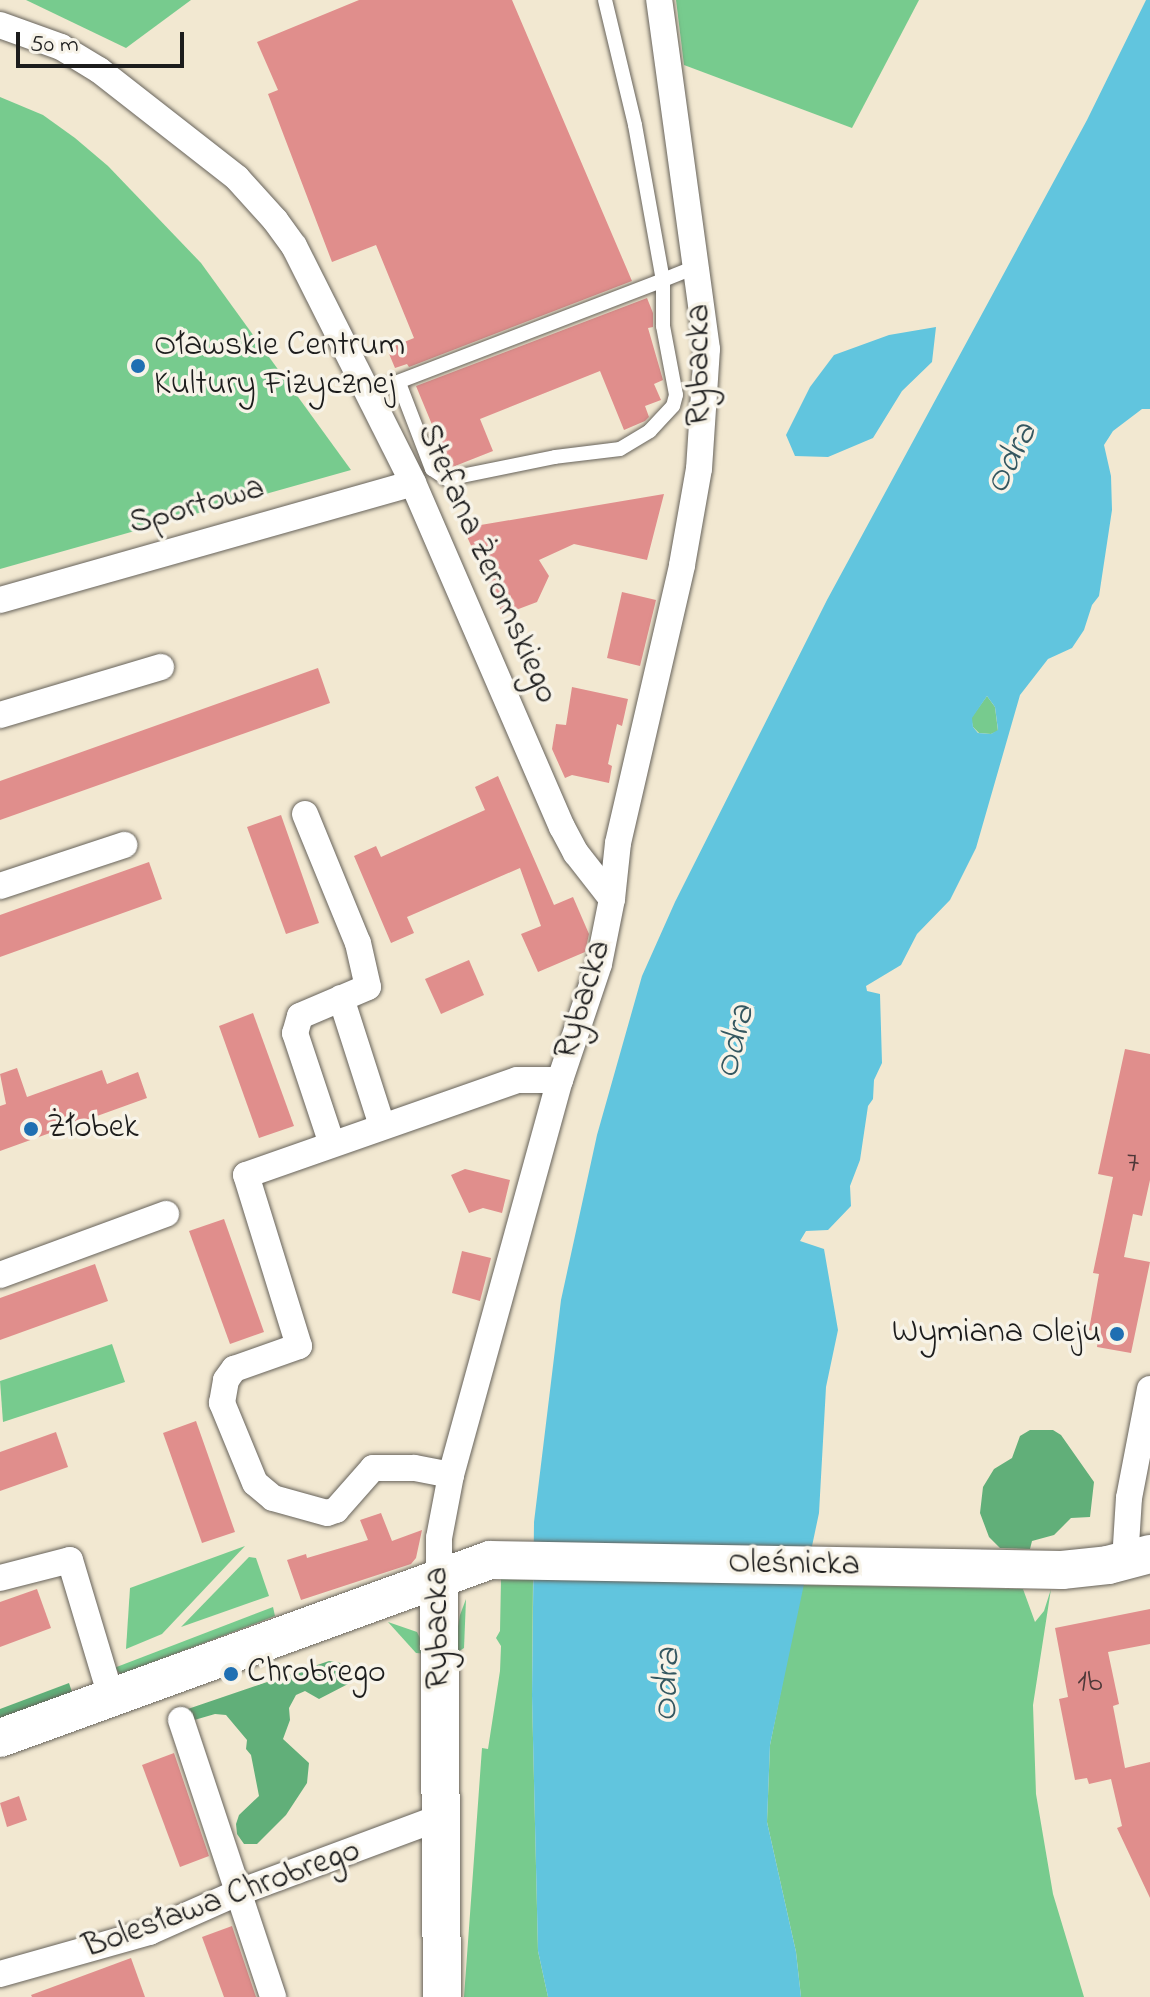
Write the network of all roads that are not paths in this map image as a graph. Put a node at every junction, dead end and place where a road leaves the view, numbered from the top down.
1 (605, 0) edge
2 (659, 0) edge
3 (0, 25) edge
4 (697, 266) junction
5 (663, 280) junction
6 (399, 383) junction
7 (369, 393) junction
8 (413, 483) junction
9 (0, 600) edge
10 (161, 667) dead end
11 (0, 715) edge
12 (305, 814) dead end
13 (124, 845) dead end
14 (0, 886) edge
15 (612, 899) junction
16 (341, 998) junction
17 (560, 1080) junction
18 (382, 1126) junction
19 (332, 1144) junction
20 (166, 1214) dead end
21 (0, 1275) edge
22 (1150, 1389) edge
23 (451, 1475) junction
24 (1137, 1557) edge
25 (439, 1577) junction
26 (0, 1578) edge
27 (111, 1697) junction
28 (181, 1720) dead end
29 (0, 1738) edge
30 (441, 1817) junction
31 (237, 1893) junction
32 (0, 1974) edge
33 (439, 1995) edge
34 (273, 1997) edge

1 - 5 lane
2 - 4 street, Rybacka
3 - 7 street, Stefana Żeromskiego
4 - 5 lane
4 - 15 street, Rybacka
5 - 6 lane
5 - 6 lane
6 - 7 lane
7 - 8 street, Stefana Żeromskiego
8 - 9 street, Sportowa
8 - 15 street, Stefana Żeromskiego
10 - 11 street
12 - 16 street
13 - 14 street
15 - 17 street, Rybacka
16 - 18 street
16 - 19 street
17 - 18 street
17 - 23 street, Rybacka
18 - 19 street
19 - 23 street
20 - 21 street
22 - 24 street
23 - 25 street, Rybacka
24 - 25 main road, Oleśnicka
25 - 27 main road
25 - 30 main road, Rybacka
26 - 27 street
27 - 29 main road
28 - 31 street
30 - 31 street, Bolesława Chrobrego
30 - 33 main road, Rybacka
31 - 32 street, Bolesława Chrobrego
31 - 34 street

